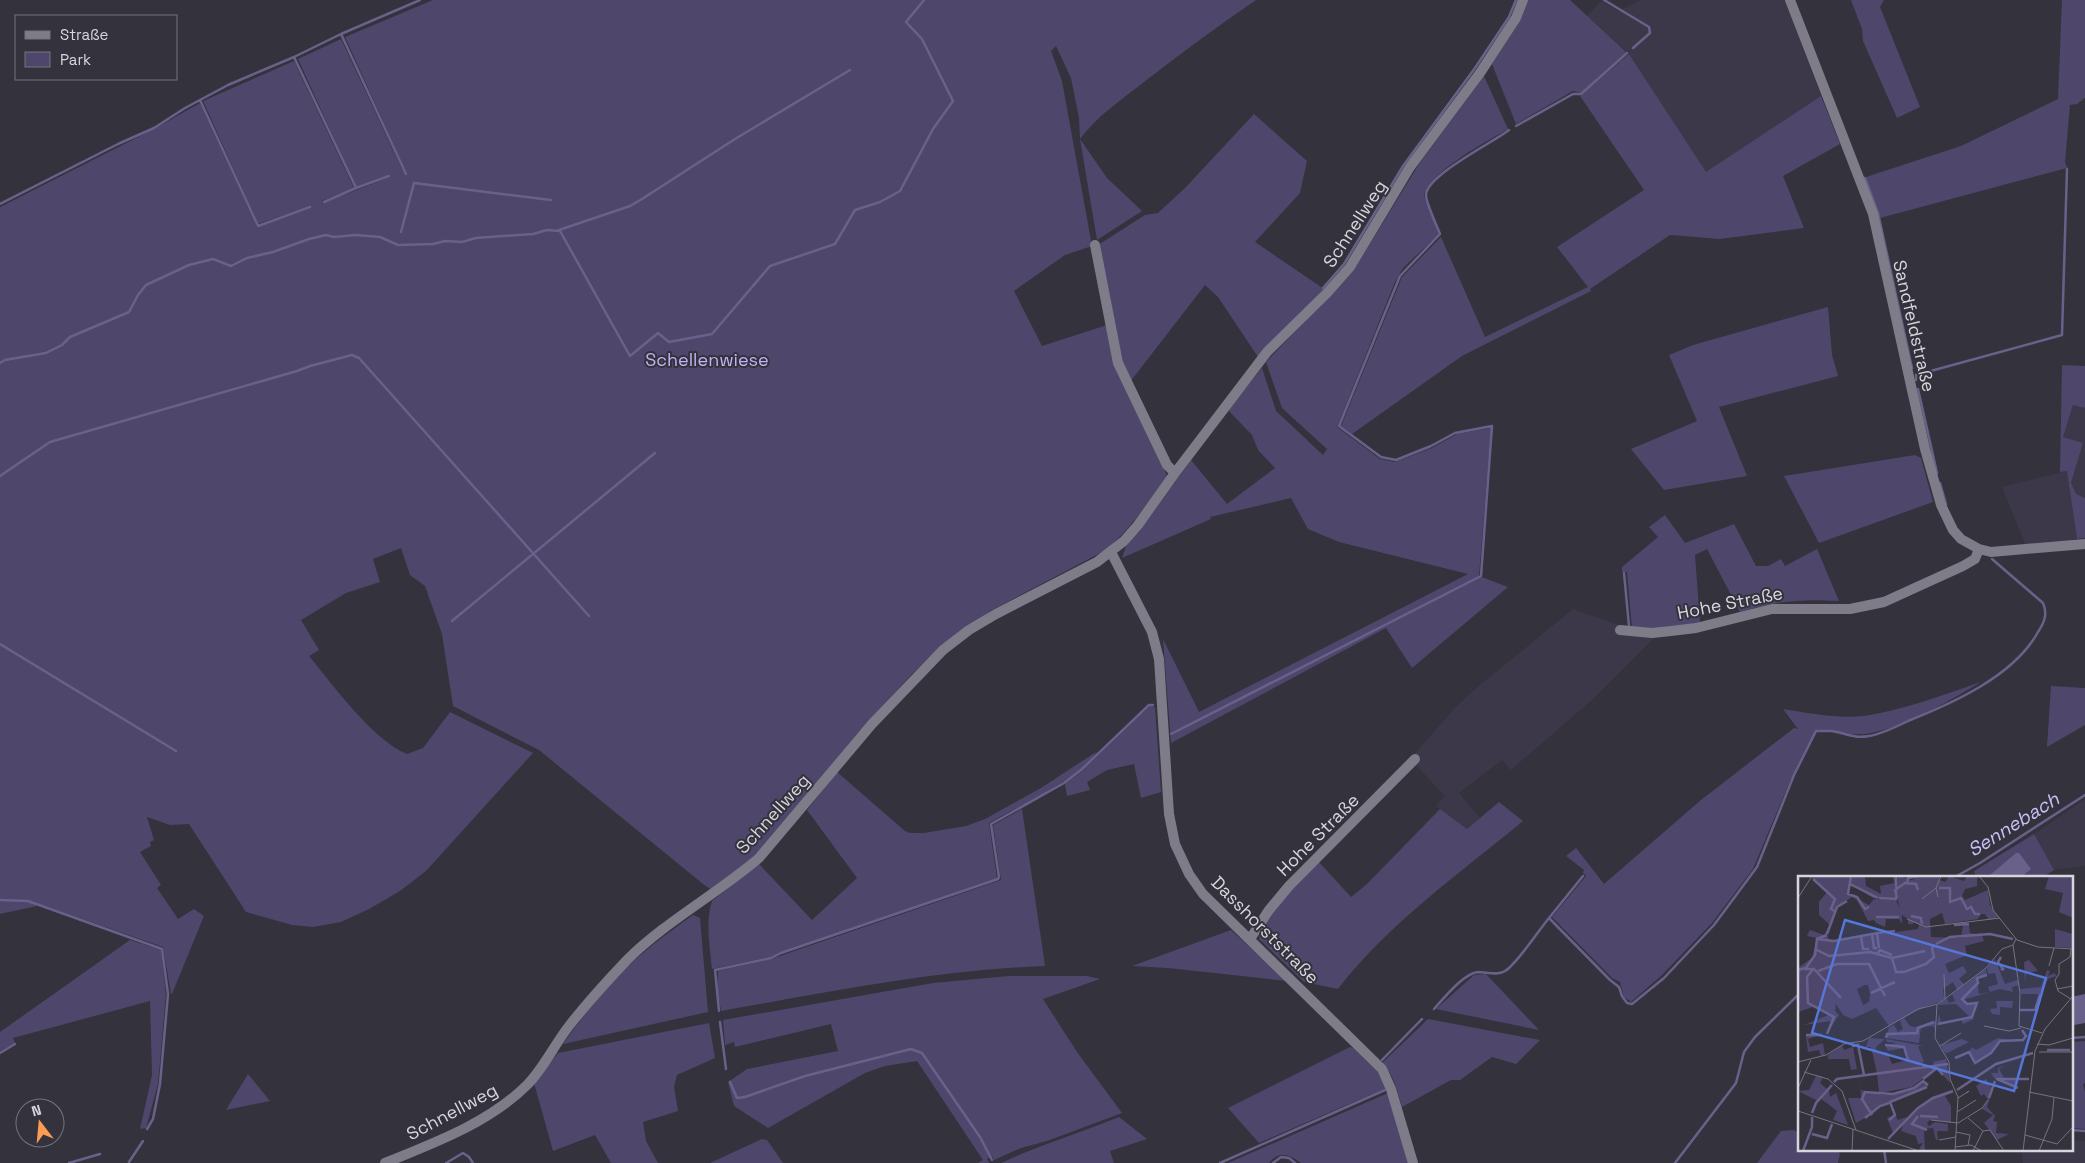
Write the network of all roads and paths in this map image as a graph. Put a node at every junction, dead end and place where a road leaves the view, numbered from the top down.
1 (1523, 0) edge
2 (1790, 0) edge
3 (1095, 246) dead end
4 (1175, 473) junction
5 (2085, 544) edge
6 (1978, 549) junction
7 (1112, 552) junction
8 (1620, 630) dead end
9 (1415, 760) dead end
10 (1250, 939) junction
11 (385, 1163) edge
12 (1413, 1163) edge

1 - 4 street, Schnellweg
2 - 6 street, Sandfeldstraße
3 - 4 street
4 - 7 street, Schnellweg
5 - 6 street
6 - 8 street, Hohe Straße
7 - 10 street, Dasshorststraße
7 - 11 street, Schnellweg
9 - 10 street, Hohe Straße
10 - 12 street, Dasshorststraße

